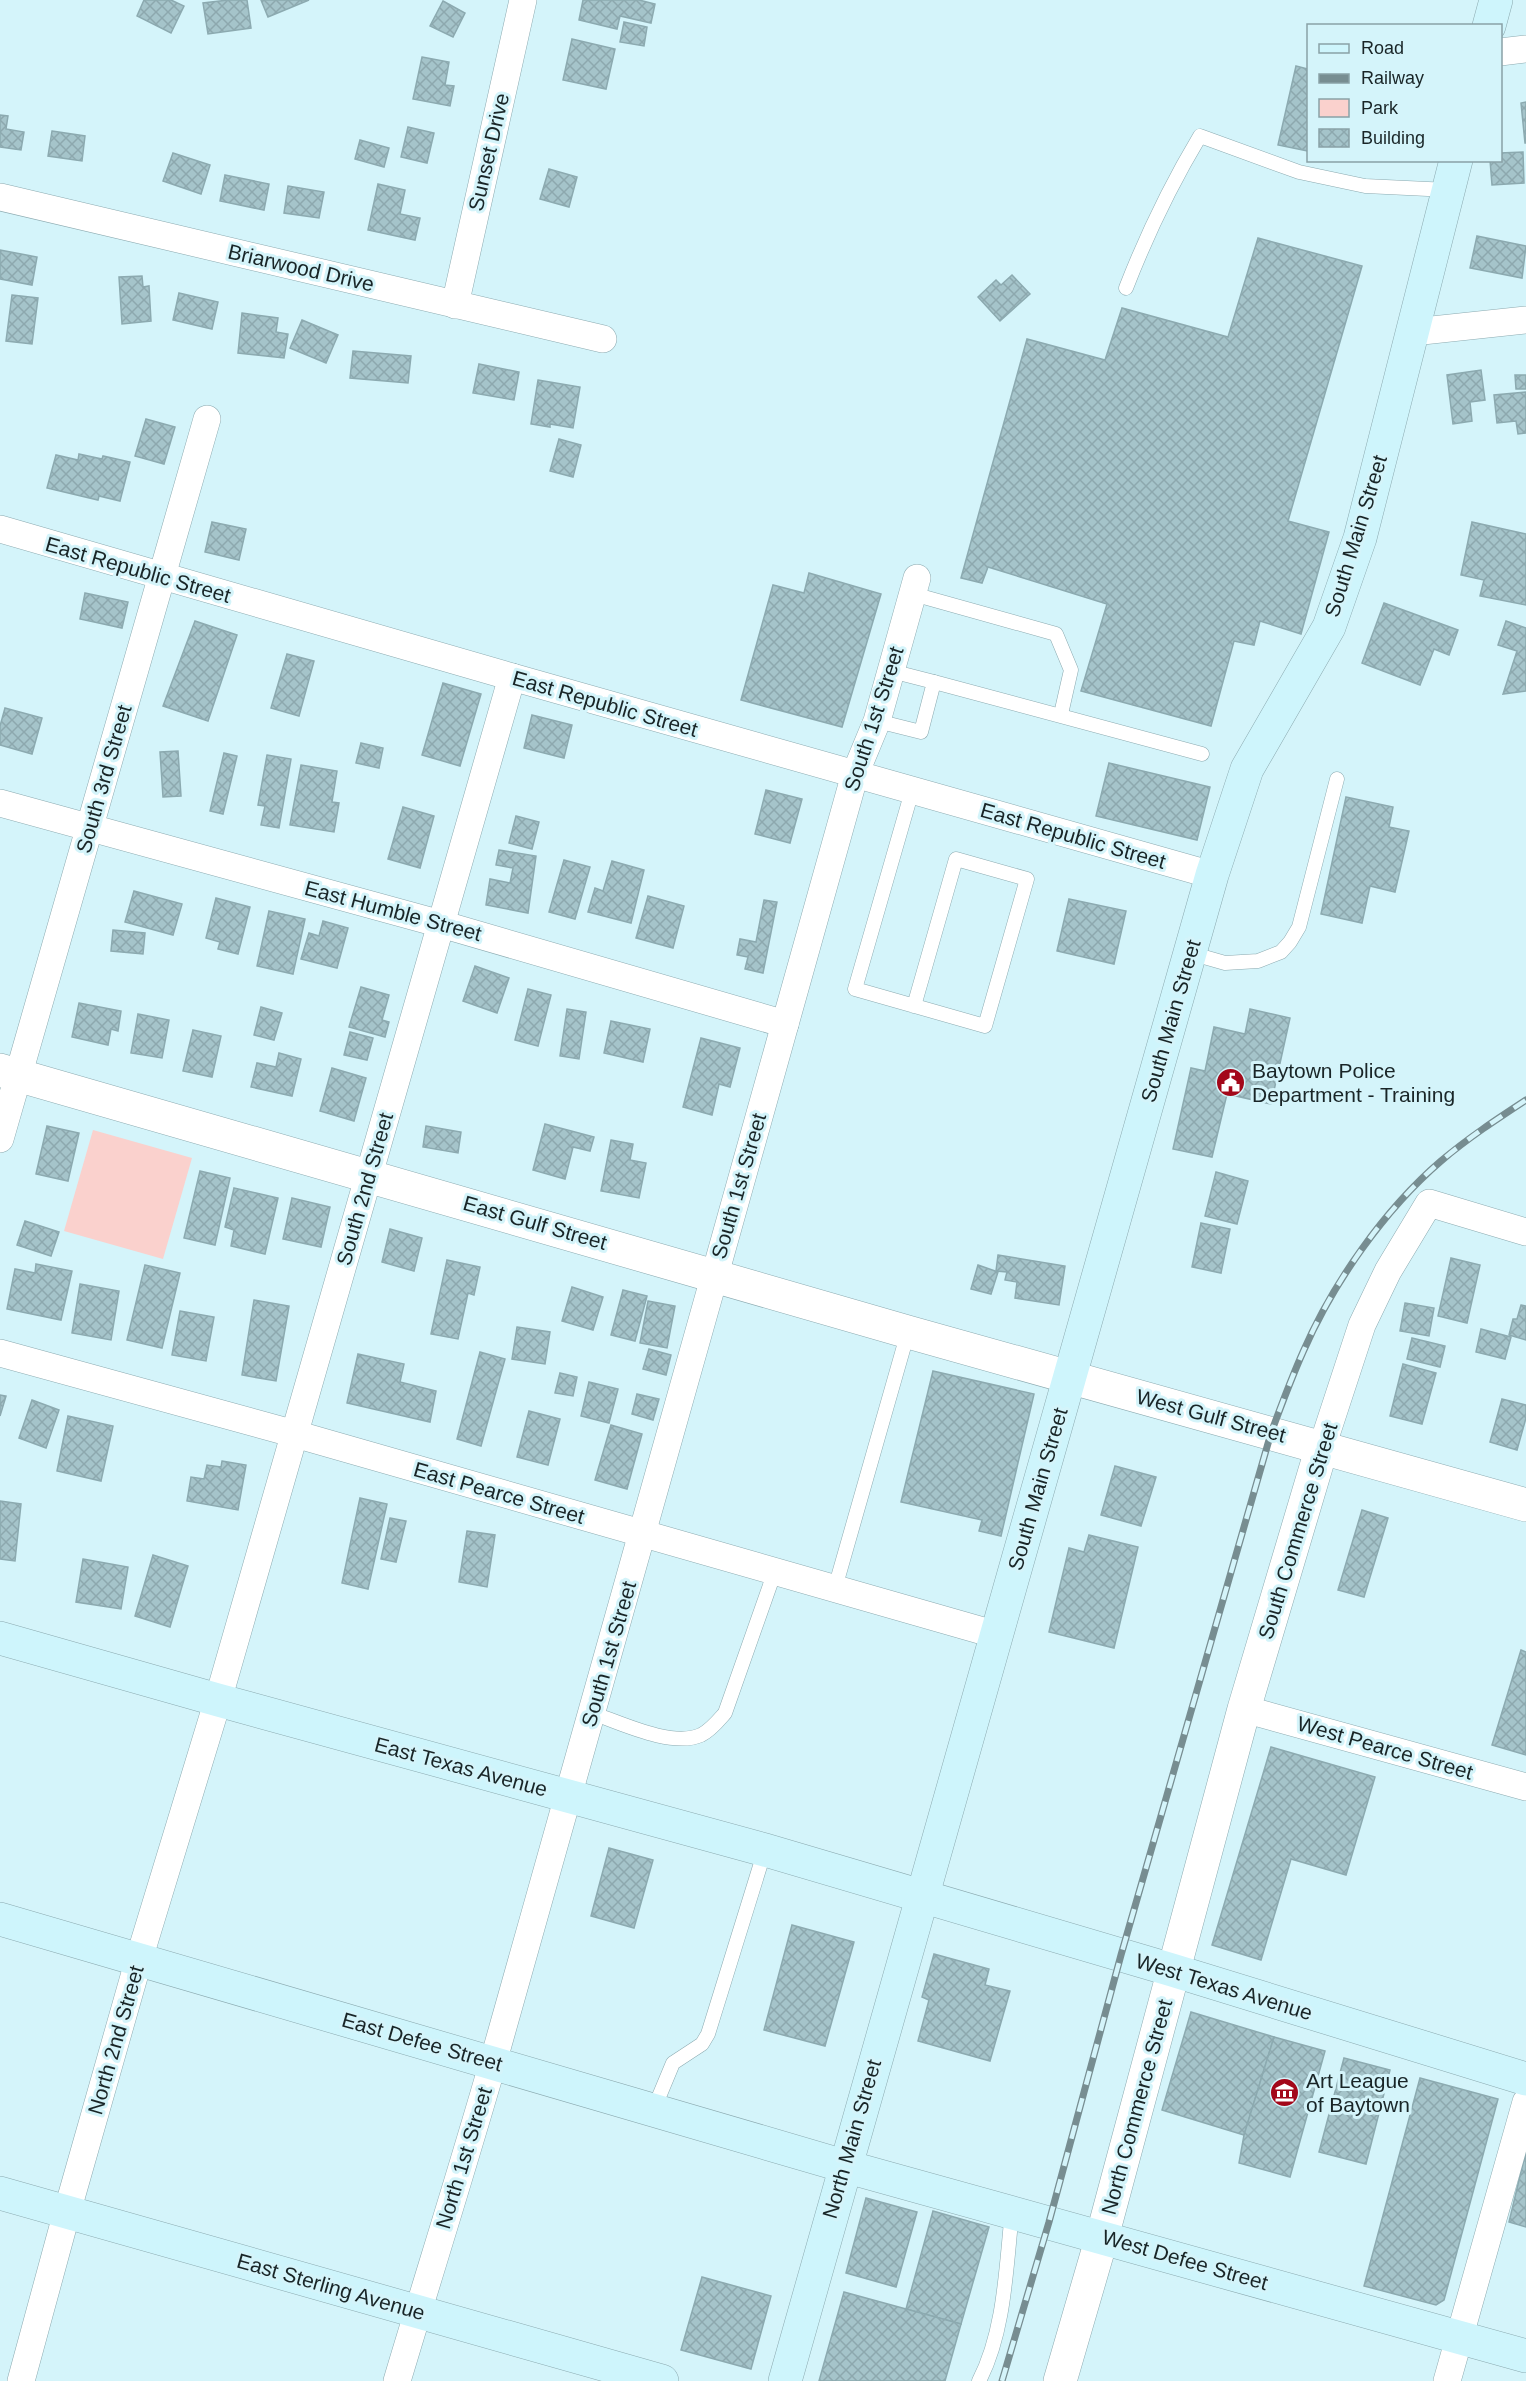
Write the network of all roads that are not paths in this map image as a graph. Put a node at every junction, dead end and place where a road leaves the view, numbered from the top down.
1 (523, 0) edge
2 (1496, 0) edge
3 (1490, 24) edge
4 (1526, 49) edge
5 (1502, 51) edge
6 (1453, 175) edge
7 (0, 196) edge
8 (1126, 288) dead end
9 (455, 305) junction
10 (1526, 320) edge
11 (1413, 332) junction
12 (603, 339) dead end
13 (207, 419) dead end
14 (0, 529) edge
15 (162, 577) junction
16 (915, 586) joint
17 (891, 670) junction
18 (512, 677) junction
19 (934, 682) junction
20 (1060, 714) junction
21 (877, 721) junction
22 (1202, 754) dead end
23 (855, 774) junction
24 (1337, 779) dead end
25 (912, 791) junction
26 (0, 803) edge
27 (89, 828) junction
28 (1212, 875) junction
29 (441, 924) junction
30 (1190, 953) junction
31 (914, 1006) junction
32 (785, 1024) junction
33 (9, 1073) edge
34 (0, 1139) edge
35 (369, 1175) junction
36 (1526, 1232) edge
37 (714, 1275) junction
38 (908, 1332) junction
39 (0, 1353) edge
40 (1069, 1377) junction
41 (294, 1434) junction
42 (1322, 1448) junction
43 (1526, 1505) edge
44 (644, 1534) junction
45 (775, 1571) junction
46 (835, 1588) junction
47 (997, 1635) junction
48 (0, 1638) edge
49 (218, 1700) junction
50 (1244, 1709) junction
51 (592, 1713) junction
52 (1526, 1787) edge
53 (568, 1796) junction
54 (765, 1850) junction
55 (922, 1898) junction
56 (0, 1919) edge
57 (140, 1959) junction
58 (1172, 1970) junction
59 (493, 2063) junction
60 (1526, 2079) edge
61 (1526, 2102) edge
62 (653, 2111) junction
63 (844, 2166) junction
64 (0, 2193) edge
65 (67, 2212) junction
66 (1012, 2212) junction
67 (1102, 2237) junction
68 (417, 2312) junction
69 (1460, 2337) junction
70 (1526, 2356) edge
71 (21, 2381) edge
72 (397, 2381) edge
73 (662, 2381) edge
74 (785, 2381) edge
75 (979, 2381) edge
76 (1060, 2381) edge
77 (1447, 2381) edge

1 - 9 street, Sunset Drive
2 - 3 main road
4 - 5 street
6 - 8 lane
6 - 11 main road, South Main Street
7 - 9 street, Briarwood Drive
9 - 12 street, Briarwood Drive
10 - 11 street
11 - 28 main road, South Main Street
13 - 15 street, South 3rd Street
14 - 15 street, East Republic Street
15 - 18 street, East Republic Street
15 - 27 street, South 3rd Street
16 - 17 street, South 1st Street
16 - 20 lane
17 - 19 lane
17 - 21 street, South 1st Street
18 - 23 street, East Republic Street
18 - 29 street, South 2nd Street
19 - 20 lane
19 - 21 lane
20 - 22 lane
21 - 23 street, South 1st Street
23 - 25 street, East Republic Street
23 - 32 street, South 1st Street
24 - 30 lane
25 - 28 street, East Republic Street
25 - 31 lane
26 - 27 street, East Humble Street
27 - 29 street, East Humble Street
27 - 33 street, South 3rd Street
28 - 30 main road, South Main Street
29 - 32 street, East Humble Street
29 - 35 street, South 2nd Street
30 - 40 main road, South Main Street
31 - 31 lane
32 - 37 street, South 1st Street
33 - 34 street, South 3rd Street
33 - 35 street, East Gulf Street
35 - 37 street, East Gulf Street
35 - 41 street, South 2nd Street
36 - 42 street, South Commerce Street
37 - 38 street, East Gulf Street
37 - 44 street, South 1st Street
38 - 40 street, East Gulf Street
38 - 46 lane
39 - 41 street, East Pearce Street
40 - 42 street, West Gulf Street
40 - 47 main road, South Main Street
41 - 44 street, East Pearce Street
41 - 49 street, South 2nd Street
42 - 43 street, West Gulf Street
42 - 50 street, South Commerce Street
44 - 45 street, East Pearce Street
44 - 51 street, South 1st Street
45 - 46 street, East Pearce Street
45 - 51 lane
46 - 47 street, East Pearce Street
47 - 55 main road, South Main Street
48 - 49 main road, East Texas Avenue
49 - 53 main road, East Texas Avenue
49 - 57 street, North 2nd Street
50 - 52 street, West Pearce Street
50 - 58 street, South Commerce Street
51 - 53 street, South 1st Street
53 - 54 main road, East Texas Avenue
53 - 59 street, North 1st Street
54 - 55 main road, East Texas Avenue
54 - 62 lane
55 - 58 main road, West Texas Avenue
55 - 63 main road, North Main Street
56 - 57 main road, East Defee Street
57 - 59 main road, East Defee Street
57 - 65 street, North 2nd Street
58 - 60 main road, West Texas Avenue
58 - 67 street, North Commerce Street
59 - 62 main road, East Defee Street
59 - 68 street, North 1st Street
61 - 69 street
62 - 63 main road, East Defee Street
63 - 66 main road, West Defee Street
63 - 74 main road, North Main Street
64 - 65 main road, East Sterling Avenue
65 - 68 main road, East Sterling Avenue
65 - 71 street, North 2nd Street
66 - 67 main road, West Defee Street
66 - 75 lane
67 - 69 main road, West Defee Street
67 - 76 street, North Commerce Street
68 - 72 street, North 1st Street
68 - 73 main road, East Sterling Avenue
69 - 70 main road, West Defee Street
69 - 77 street

